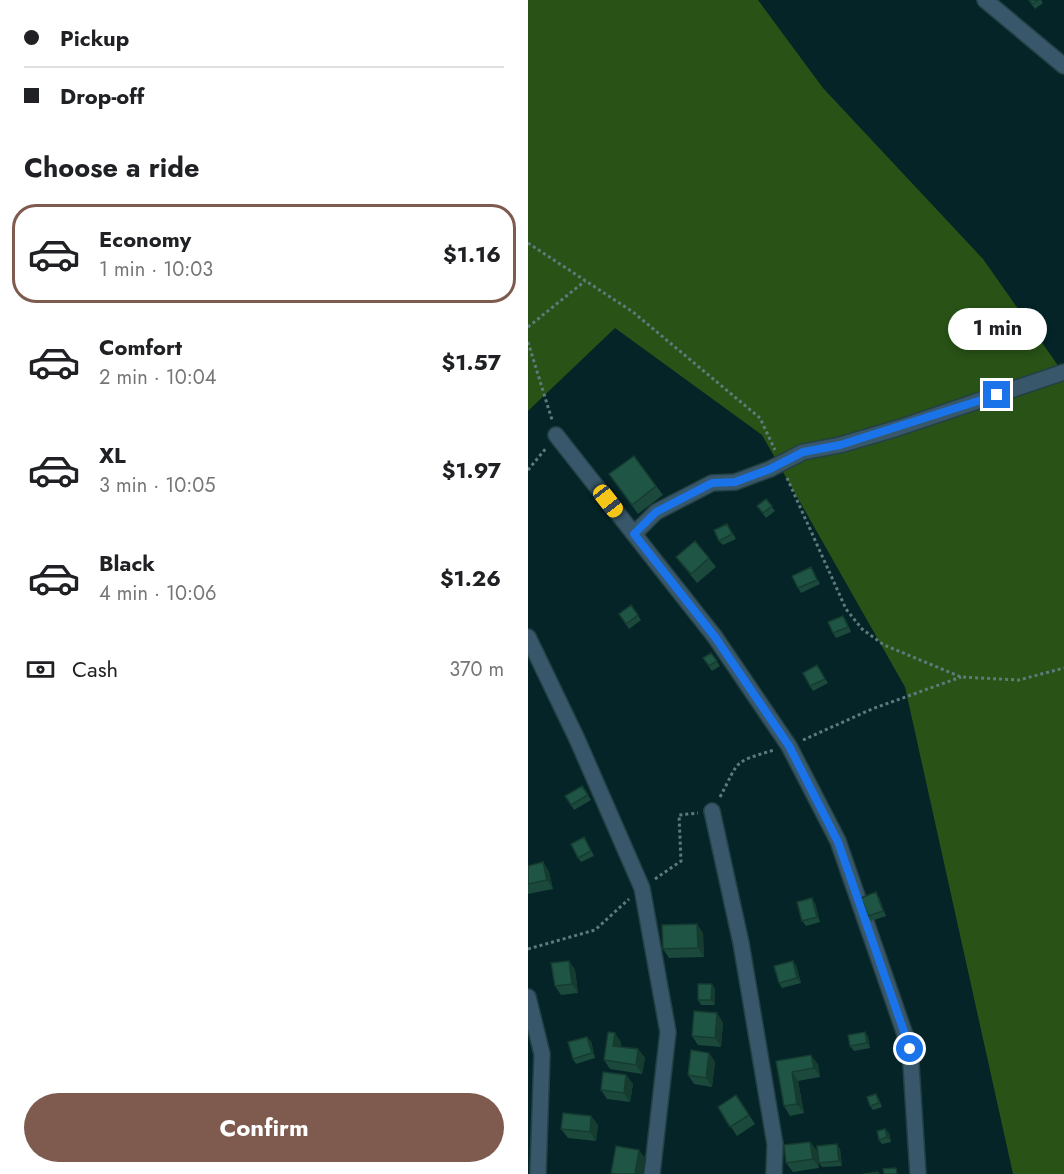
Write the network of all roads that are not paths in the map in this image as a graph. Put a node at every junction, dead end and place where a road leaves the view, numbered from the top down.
1 (985, 0) edge
2 (1064, 66) edge
3 (1064, 372) edge
4 (556, 435) road end
5 (634, 534) junction
6 (528, 637) edge
7 (712, 811) dead end
8 (528, 997) edge
9 (538, 1174) edge
10 (652, 1174) edge
11 (774, 1174) edge
12 (918, 1174) edge

1 - 2 street
3 - 5 street
4 - 5 street
5 - 12 street
6 - 10 street
7 - 11 street
8 - 9 street

